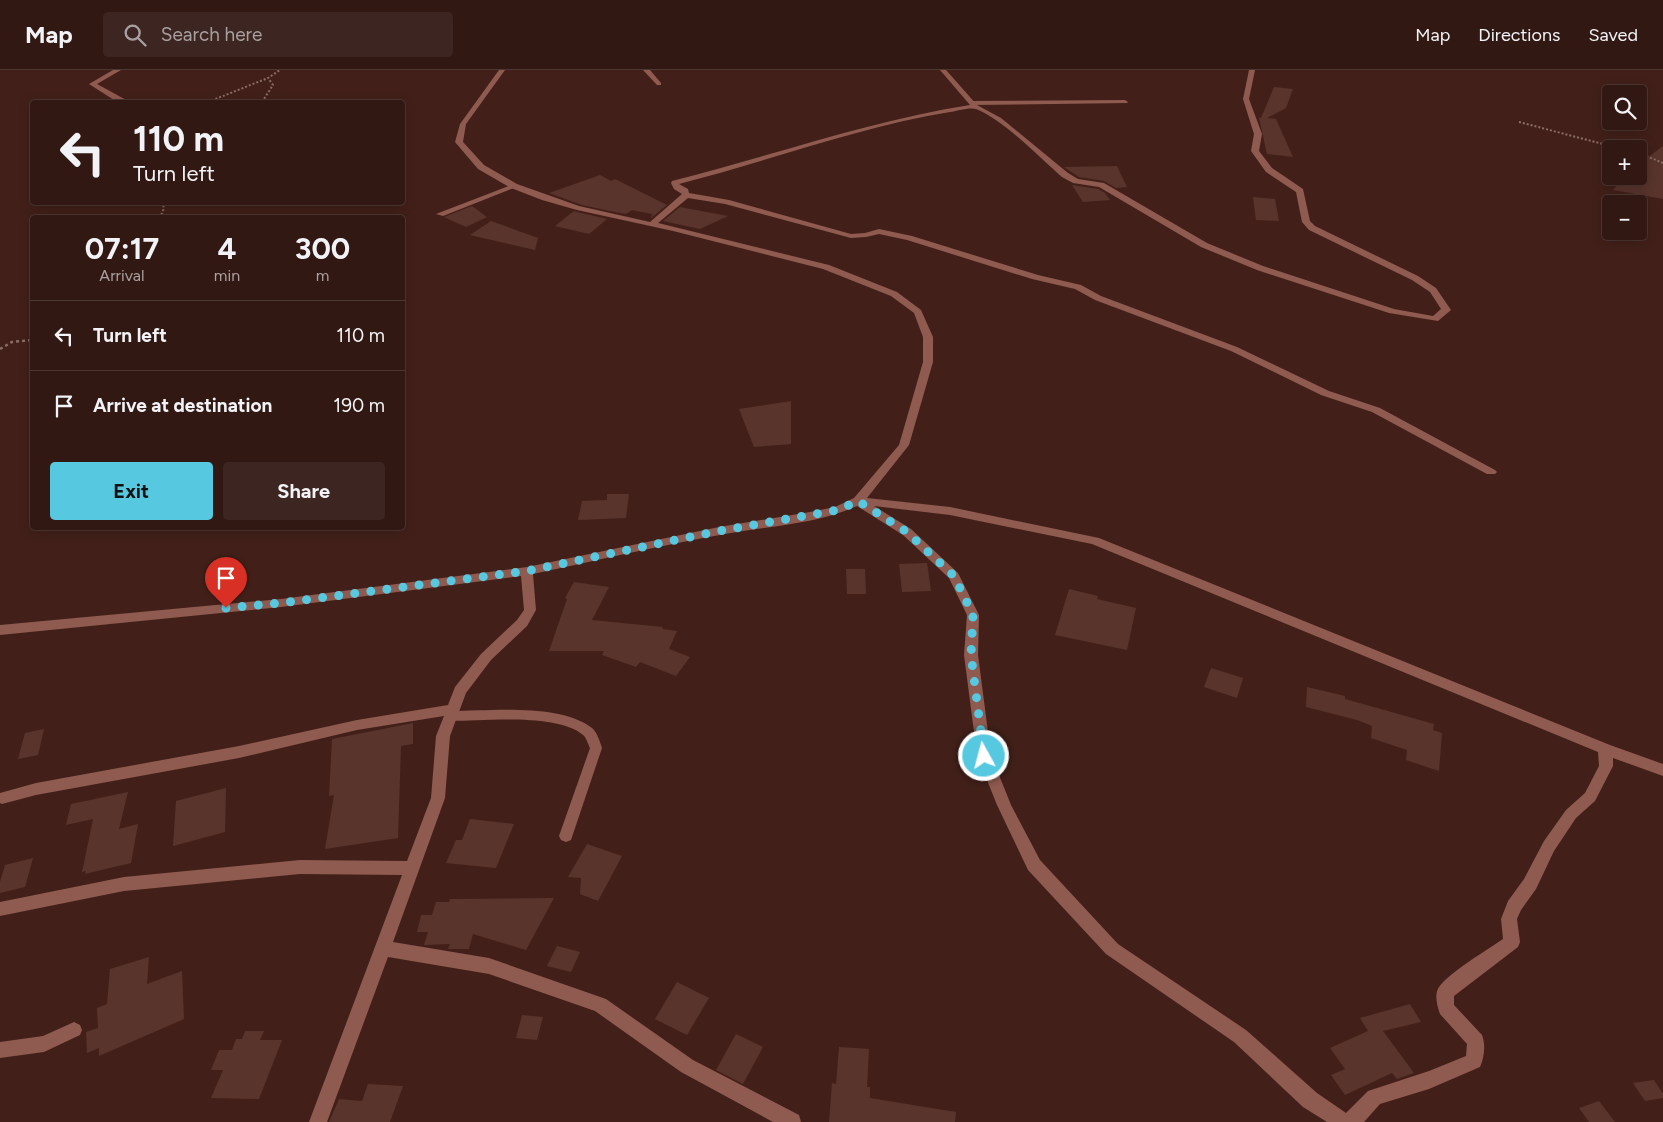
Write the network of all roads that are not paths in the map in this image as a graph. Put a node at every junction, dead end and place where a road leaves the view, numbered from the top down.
1 (118, 70) edge
2 (502, 70) edge
3 (646, 70) edge
4 (943, 70) edge
5 (1252, 70) edge
6 (659, 84) dead end
7 (121, 100) edge
8 (1125, 102) dead end
9 (973, 104) junction
10 (514, 186) junction
11 (686, 195) junction
12 (440, 214) dead end
13 (652, 224) junction
14 (1491, 472) dead end
15 (858, 501) junction
16 (527, 571) junction
17 (0, 630) edge
18 (452, 712) junction
19 (1605, 749) junction
20 (1663, 770) edge
21 (1, 799) edge
22 (566, 836) dead end
23 (412, 868) junction
24 (0, 909) edge
25 (381, 948) junction
26 (74, 1030) dead end
27 (0, 1050) edge
28 (318, 1122) edge
29 (792, 1122) edge
30 (1343, 1122) edge
31 (1351, 1122) edge

1 - 7 street
2 - 10 street
3 - 6 street
4 - 9 street
5 - 9 street
8 - 9 lane
9 - 11 street
10 - 12 lane
10 - 13 street
11 - 13 street
11 - 14 street
13 - 15 street
15 - 16 street
15 - 19 street
15 - 30 street
16 - 17 street
16 - 18 street
18 - 21 street
18 - 22 lane
18 - 23 street
19 - 20 street
19 - 31 street
23 - 24 street
23 - 25 street
25 - 28 street
25 - 29 street
26 - 27 lane

